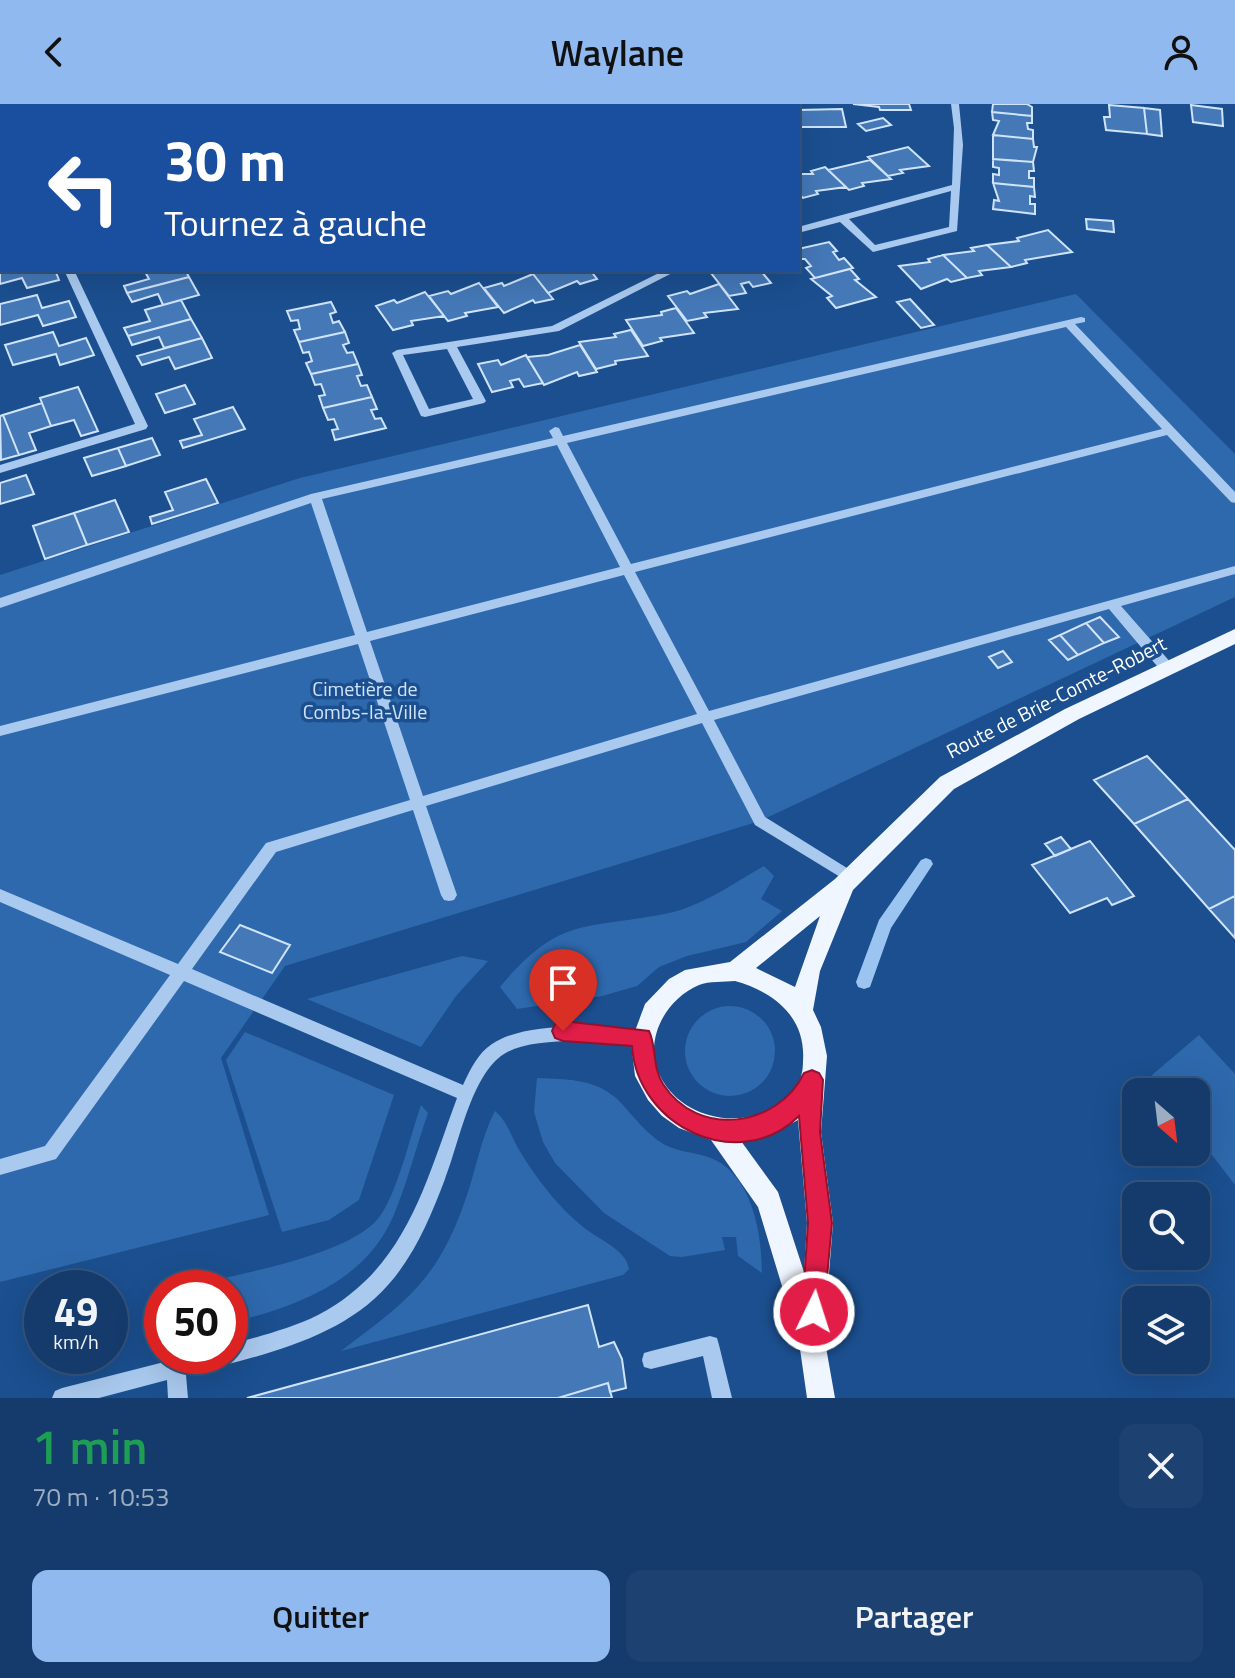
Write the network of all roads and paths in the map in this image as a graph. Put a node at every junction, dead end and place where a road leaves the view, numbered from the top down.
1 (955, 104) edge
2 (953, 188) junction
3 (842, 218) junction
4 (800, 229) edge
5 (70, 272) edge
6 (669, 272) edge
7 (1081, 320) dead end
8 (1068, 323) junction
9 (450, 345) junction
10 (1171, 430) junction
11 (558, 436) junction
12 (0, 469) edge
13 (315, 497) junction
14 (1235, 499) edge
15 (628, 570) junction
16 (1235, 570) edge
17 (0, 603) edge
18 (1113, 605) junction
19 (1235, 636) edge
20 (362, 638) junction
21 (1167, 668) junction
22 (705, 717) junction
23 (0, 731) edge
24 (417, 803) junction
25 (847, 881) junction
26 (0, 895) edge
27 (449, 895) dead end
28 (735, 971) junction
29 (181, 972) junction
30 (801, 1013) junction
31 (642, 1037) junction
32 (812, 1080) junction
33 (466, 1094) junction
34 (718, 1129) junction
35 (0, 1167) edge
36 (812, 1342) junction
37 (248, 1349) edge
38 (651, 1360) dead end
39 (153, 1374) edge
40 (176, 1374) edge
41 (62, 1398) edge
42 (178, 1398) edge
43 (722, 1398) edge
44 (821, 1398) edge

1 - 2 street
2 - 3 street
2 - 3 street
3 - 4 street
5 - 12 street
6 - 9 street
7 - 8 street
8 - 10 street
8 - 11 street
9 - 9 street
10 - 14 street
10 - 15 street
11 - 13 street
11 - 15 street
13 - 17 street
13 - 20 street
15 - 20 street
15 - 22 street
16 - 18 street
18 - 21 street
18 - 22 street
19 - 21 main road, Route de Brie-Comte-Robert
20 - 23 street
20 - 24 street
21 - 25 main road, Route de Brie-Comte-Robert
22 - 24 street
22 - 25 street
24 - 27 street
24 - 29 street
25 - 28 main road, Route de Brie-Comte-Robert
25 - 30 main road, Route de Brie-Comte-Robert
26 - 29 street
28 - 30 main road
28 - 31 main road
29 - 33 street
29 - 35 street
30 - 32 main road
31 - 33 street
31 - 34 main road
32 - 34 main road
32 - 36 main road
33 - 37 street
34 - 36 main road
36 - 44 main road
38 - 43 street
39 - 41 street
40 - 42 street

